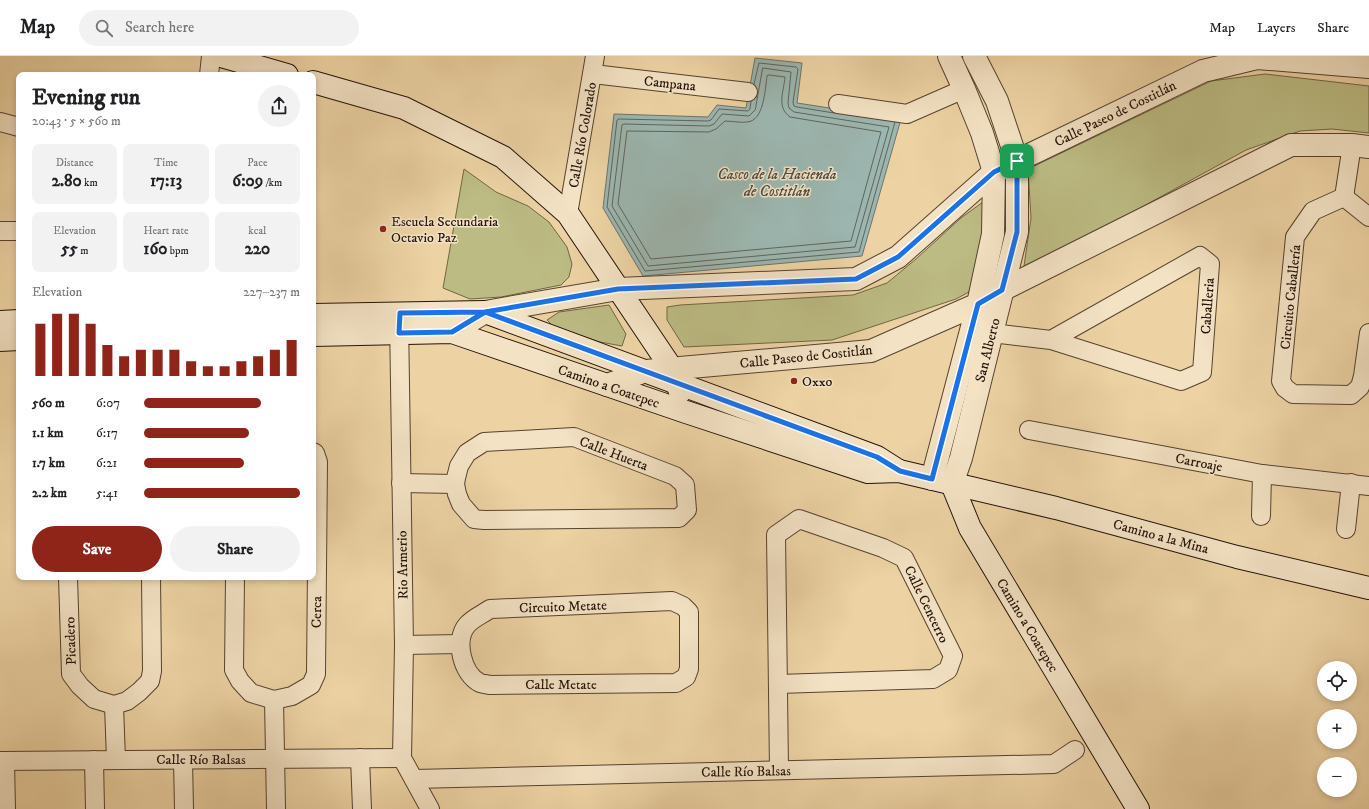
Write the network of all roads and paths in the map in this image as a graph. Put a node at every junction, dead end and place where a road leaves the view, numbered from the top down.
1 (211, 56) edge
2 (221, 56) edge
3 (595, 56) edge
4 (948, 56) edge
5 (974, 56) edge
6 (1204, 63) edge
7 (1368, 63) edge
8 (209, 72) edge
9 (277, 72) edge
10 (593, 74) junction
11 (316, 83) edge
12 (964, 89) junction
13 (748, 92) dead end
14 (838, 104) dead end
15 (0, 122) edge
16 (16, 126) edge
17 (1360, 146) edge
18 (1017, 161) junction
19 (994, 172) junction
20 (1344, 197) junction
21 (568, 214) junction
22 (1369, 216) edge
23 (0, 231) edge
24 (16, 231) edge
25 (618, 289) junction
26 (1002, 290) junction
27 (978, 304) junction
28 (485, 312) junction
29 (316, 315) edge
30 (16, 321) edge
31 (0, 322) edge
32 (399, 323) junction
33 (452, 332) junction
34 (992, 332) junction
35 (1369, 333) edge
36 (316, 335) edge
37 (16, 339) edge
38 (0, 340) edge
39 (1051, 340) junction
40 (646, 372) junction
41 (675, 376) junction
42 (607, 385) junction
43 (686, 412) junction
44 (1029, 430) dead end
45 (316, 456) edge
46 (900, 471) junction
47 (1262, 474) junction
48 (942, 482) junction
49 (1351, 483) junction
50 (401, 484) junction
51 (455, 484) junction
52 (1369, 486) edge
53 (1261, 516) dead end
54 (1346, 529) dead end
55 (68, 580) edge
56 (151, 580) edge
57 (235, 580) edge
58 (1369, 588) edge
59 (460, 644) junction
60 (404, 645) junction
61 (686, 677) joint
62 (778, 684) junction
63 (274, 700) junction
64 (114, 705) junction
65 (1075, 750) dead end
66 (360, 758) junction
67 (402, 758) junction
68 (276, 759) junction
69 (94, 760) junction
70 (116, 760) junction
71 (183, 760) junction
72 (3, 761) edge
73 (779, 770) junction
74 (414, 779) junction
75 (6, 809) edge
76 (95, 809) edge
77 (184, 809) edge
78 (276, 809) edge
79 (362, 809) edge
80 (430, 809) edge
81 (1138, 809) edge

1 - 8 street
2 - 9 main road
3 - 10 street, Calle Río Colorado
4 - 12 main road, San Alberto
5 - 18 main road, San Alberto
6 - 7 main road, Calle Paseo de Costitlán
6 - 18 main road, Calle Paseo de Costitlán
10 - 13 street, Campana
10 - 21 street, Calle Río Colorado
11 - 21 main road
12 - 14 street
12 - 19 main road, San Alberto
15 - 16 street
17 - 20 street
17 - 26 main road, Calle Paseo de Costitlán
18 - 19 main road, Calle Paseo de Costitlán
18 - 26 main road, San Alberto
19 - 25 main road, Calle Paseo de Costitlán
19 - 27 main road, San Alberto
20 - 22 street
20 - 35 street, Circuito Caballería
21 - 25 main road
23 - 24 street
25 - 28 main road, Calle Paseo de Costitlán
25 - 41 main road
26 - 27 main road, Calle Paseo de Costitlán
26 - 34 main road, San Alberto
27 - 41 main road, Calle Paseo de Costitlán
27 - 48 main road, San Alberto
28 - 32 main road, Camino a Coatepec
28 - 33 main road, Calle Paseo de Costitlán
28 - 40 main road, Camino a Coatepec
29 - 32 main road, Camino a Coatepec
30 - 31 main road
32 - 33 main road, Camino a Coatepec
32 - 36 main road, Camino a Coatepec
32 - 50 street, Rio Armerio
33 - 42 main road, Camino a Coatepec
34 - 39 street, Caballeria
34 - 48 main road, San Alberto
37 - 38 main road
39 - 39 street, Caballeria
40 - 41 main road, Camino a Coatepec
40 - 42 main road
41 - 43 main road
41 - 46 main road, Camino a Coatepec
42 - 43 main road, Camino a Coatepec
43 - 46 main road, Camino a Coatepec
44 - 47 street, Carroaje
45 - 63 street, Cerca
46 - 48 main road, Camino a Coatepec
47 - 49 street, Carroaje
47 - 53 street
48 - 58 main road, Camino a la Mina
48 - 81 main road, Camino a Coatepec
49 - 52 street, Carroaje
49 - 54 street
50 - 51 street
50 - 60 street, Rio Armerio
51 - 51 street, Calle Huerta
55 - 64 street, Picadero
56 - 64 street
57 - 63 street, Cerca
59 - 60 street
59 - 61 street, Calle Metate
59 - 61 street, Circuito Metate
60 - 67 street, Rio Armerio
62 - 62 street, Calle Cencerro
62 - 73 street, Calle Cencerro
63 - 68 street
64 - 70 street
65 - 73 street, Calle Río Balsas
66 - 67 street, Calle Río Balsas
66 - 68 street, Calle Río Balsas
66 - 79 street
67 - 74 street
68 - 71 street, Calle Río Balsas
68 - 78 street
69 - 70 street, Calle Río Balsas
69 - 72 street, Calle Río Balsas
69 - 76 street
70 - 71 street, Calle Río Balsas
71 - 77 street
72 - 75 street
73 - 74 street, Calle Río Balsas
74 - 80 street

